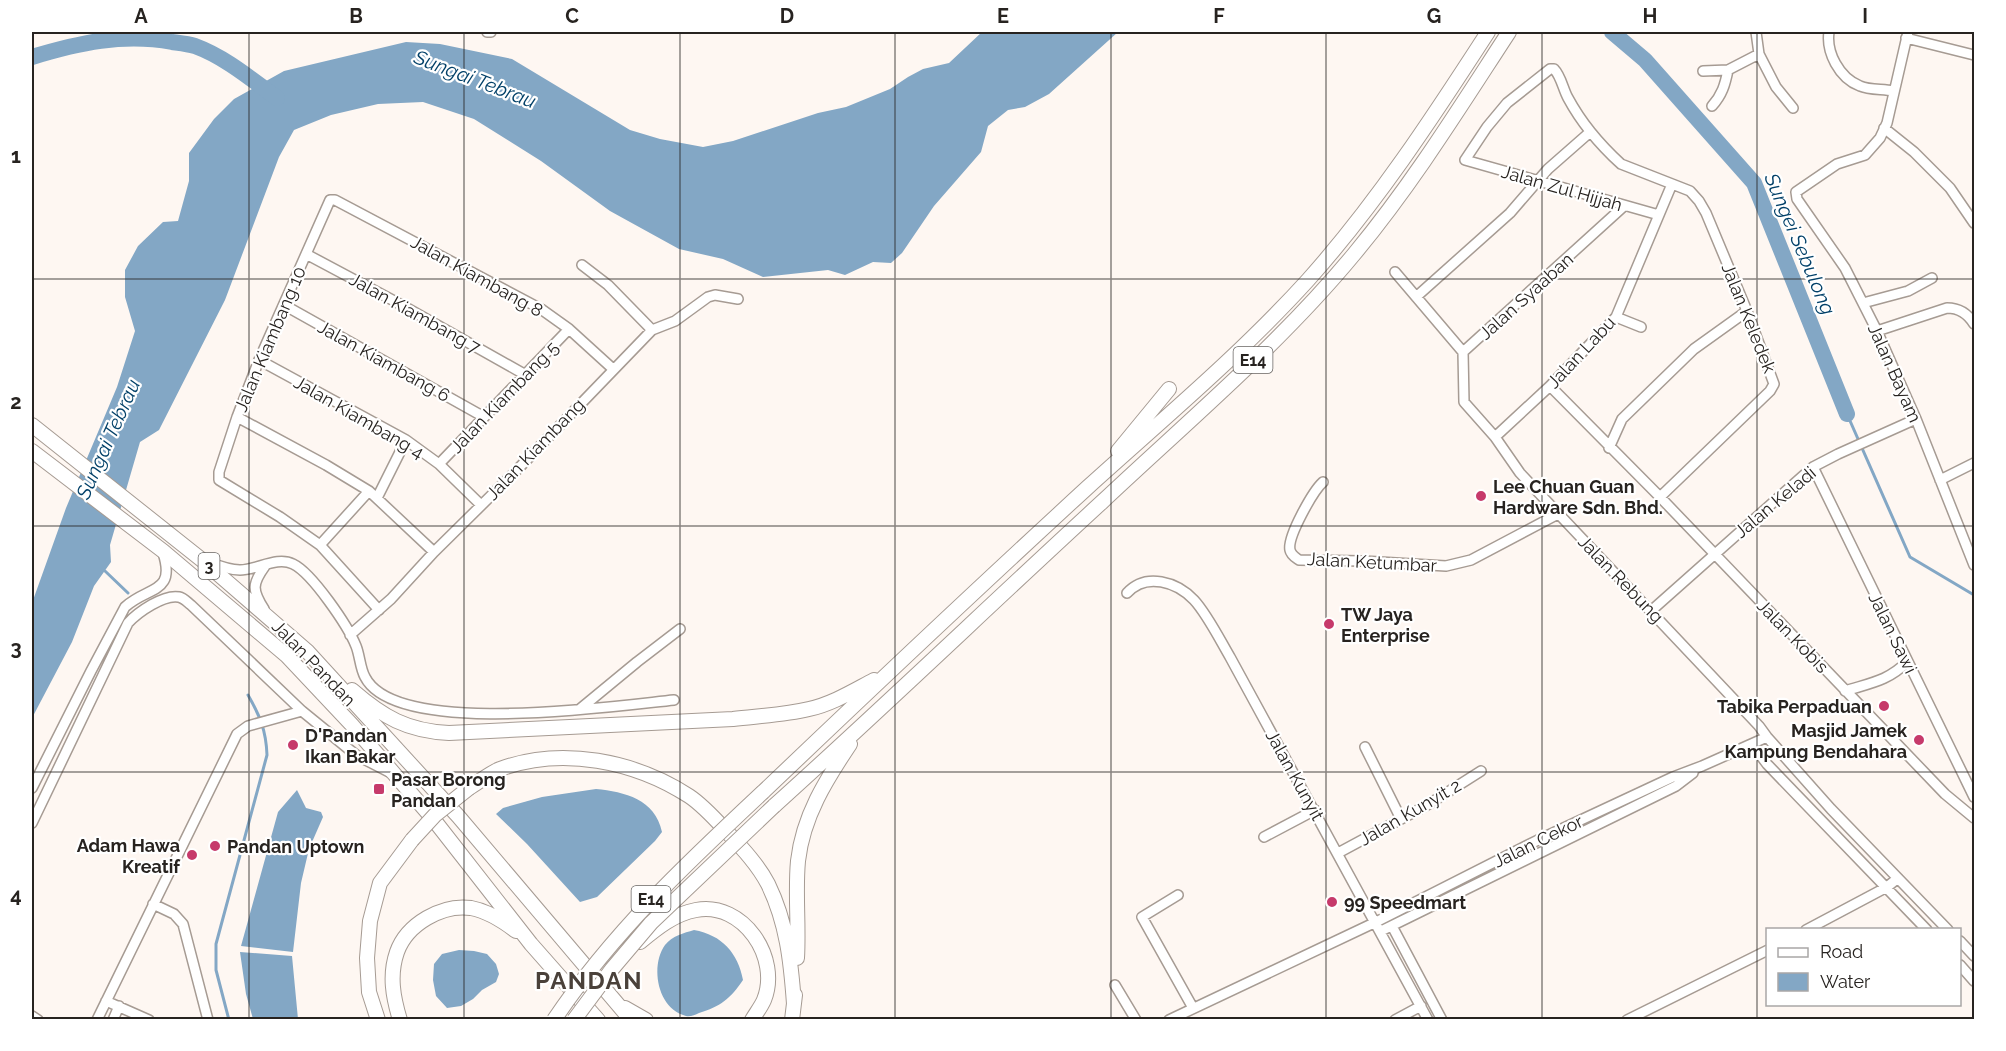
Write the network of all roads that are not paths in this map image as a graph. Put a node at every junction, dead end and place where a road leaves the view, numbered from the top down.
1 (1509, 32) edge
2 (1756, 32) edge
3 (1829, 32) edge
4 (1487, 33) edge
5 (1907, 35) edge
6 (1759, 54) junction
7 (1974, 55) edge
8 (1728, 70) junction
9 (1703, 71) dead end
10 (1893, 91) junction
11 (1712, 106) dead end
12 (1794, 108) dead end
13 (1884, 128) junction
14 (1589, 133) junction
15 (1466, 160) joint
16 (1538, 180) junction
17 (1672, 184) junction
18 (330, 200) joint
19 (1624, 206) junction
20 (1659, 215) junction
21 (1974, 223) edge
22 (306, 254) junction
23 (582, 266) dead end
24 (1395, 272) dead end
25 (1932, 278) dead end
26 (1416, 297) junction
27 (738, 299) dead end
28 (1863, 303) junction
29 (284, 305) junction
30 (1747, 311) junction
31 (1616, 317) junction
32 (1974, 324) edge
33 (1641, 327) dead end
34 (569, 329) junction
35 (652, 330) junction
36 (1877, 331) junction
37 (1463, 352) junction
38 (259, 360) junction
39 (613, 369) junction
40 (524, 374) junction
41 (1550, 386) junction
42 (1169, 388) dead end
43 (1464, 402) joint
44 (237, 417) junction
45 (484, 417) junction
46 (1916, 419) junction
47 (32, 425) edge
48 (1495, 437) junction
49 (406, 440) junction
50 (1609, 448) junction
51 (32, 451) edge
52 (1974, 463) edge
53 (439, 464) junction
54 (1813, 467) junction
55 (1940, 480) junction
56 (1323, 482) dead end
57 (1090, 486) junction
58 (369, 490) junction
59 (1660, 497) junction
60 (377, 498) junction
61 (480, 506) junction
62 (1558, 514) junction
63 (321, 545) junction
64 (163, 551) junction
65 (434, 552) junction
66 (1714, 554) junction
67 (202, 560) junction
68 (265, 566) junction
69 (1974, 566) edge
70 (1127, 593) dead end
71 (379, 610) junction
72 (1652, 610) junction
73 (270, 617) junction
74 (680, 629) dead end
75 (351, 635) junction
76 (307, 651) junction
77 (100, 652) junction
78 (112, 658) junction
79 (1907, 662) junction
80 (892, 669) junction
81 (1845, 691) junction
82 (674, 700) dead end
83 (580, 709) junction
84 (303, 711) junction
85 (1759, 726) junction
86 (862, 727) junction
87 (1767, 737) junction
88 (1752, 744) junction
89 (1365, 747) dead end
90 (1702, 766) junction
91 (1481, 771) dead end
92 (396, 776) junction
93 (32, 788) edge
94 (1974, 797) edge
95 (1315, 810) junction
96 (1401, 819) junction
97 (1974, 819) edge
98 (32, 823) edge
99 (1264, 837) dead end
100 (1338, 853) junction
101 (1898, 878) junction
102 (1887, 887) junction
103 (1179, 895) dead end
104 (153, 904) junction
105 (1408, 917) junction
106 (1392, 926) junction
107 (1379, 927) junction
108 (1810, 928) edge
109 (1925, 928) edge
110 (1946, 928) edge
111 (1400, 942) junction
112 (531, 944) junction
113 (628, 950) junction
114 (1766, 950) edge
115 (1961, 967) edge
116 (1974, 981) edge
117 (1115, 985) dead end
118 (106, 1000) junction
119 (618, 1004) junction
120 (794, 1004) junction
121 (119, 1006) junction
122 (1421, 1006) junction
123 (1193, 1008) junction
124 (755, 1015) edge
125 (32, 1016) edge
126 (38, 1020) edge
127 (97, 1020) edge
128 (112, 1020) edge
129 (149, 1020) edge
130 (208, 1020) edge
131 (378, 1020) edge
132 (400, 1020) edge
133 (554, 1020) edge
134 (574, 1020) edge
135 (598, 1020) edge
136 (631, 1020) edge
137 (646, 1020) edge
138 (792, 1020) edge
139 (1136, 1020) edge
140 (1169, 1020) edge
141 (1395, 1020) edge
142 (1428, 1020) edge
143 (1442, 1020) edge
144 (1627, 1020) edge

1 - 86 highway, E14
2 - 6 street
3 - 10 street
4 - 57 highway, E14
5 - 7 street
5 - 10 street
6 - 8 street
6 - 12 street
8 - 9 street
8 - 11 street
10 - 13 street
13 - 21 street
13 - 28 street, Jalan Bayam
14 - 15 street, Jalan Keledek
14 - 16 street
14 - 17 street, Jalan Keledek
15 - 16 street, Jalan Zul Hijjah
16 - 19 street, Jalan Zul Hijjah
16 - 26 street
17 - 20 street, Jalan Labu
17 - 30 street, Jalan Keledek
18 - 22 street, Jalan Kiambang 10
18 - 34 street, Jalan Kiambang 8
19 - 20 street, Jalan Zul Hijjah
19 - 37 street, Jalan Syaaban
20 - 31 street, Jalan Labu
22 - 29 street, Jalan Kiambang 10
22 - 40 street, Jalan Kiambang 7
23 - 35 street
24 - 26 street
25 - 28 street
26 - 37 street
27 - 35 street
28 - 36 street, Jalan Bayam
29 - 38 street, Jalan Kiambang 10
29 - 45 street, Jalan Kiambang 6
30 - 50 street
30 - 59 street, Jalan Keledek
31 - 33 street
31 - 41 street, Jalan Labu
32 - 36 street
34 - 39 street, Jalan Kiambang 8
34 - 40 street, Jalan Kiambang 5
35 - 39 street, Jalan Kiambang
36 - 46 street, Jalan Bayam
37 - 43 street, Jalan Syaaban
38 - 44 street, Jalan Kiambang 10
38 - 49 street, Jalan Kiambang 4
39 - 61 street, Jalan Kiambang
40 - 45 street, Jalan Kiambang 5
41 - 48 street, Jalan Labu
41 - 50 street, Jalan Kobis
42 - 57 highway
43 - 48 street, Jalan Rebung
44 - 58 street
44 - 63 street, Jalan Kiambang 10
45 - 53 street, Jalan Kiambang 5
46 - 54 street, Jalan Keladi
46 - 55 street, Jalan Bayam
47 - 67 highway, Jalan Pandan / 3
48 - 62 street, Jalan Rebung
49 - 53 street, Jalan Kiambang 4
49 - 60 street
50 - 59 street, Jalan Kobis
51 - 64 highway, Jalan Pandan / 3
52 - 55 street
53 - 61 street, Jalan Kiambang 4
54 - 66 street, Jalan Keladi
54 - 79 street, Jalan Sawi
55 - 69 street, Jalan Bayam
56 - 62 street, Jalan Ketumbar
57 - 80 highway, E14
58 - 60 street
58 - 63 street
59 - 66 street, Jalan Kobis
60 - 65 street
61 - 65 street, Jalan Kiambang
62 - 72 street, Jalan Rebung
63 - 71 street
64 - 77 street
64 - 92 highway, Jalan Pandan / 3
65 - 71 street, Jalan Kiambang
66 - 72 street, Jalan Keladi
66 - 81 street, Jalan Kobis
67 - 68 street
67 - 73 highway, Jalan Pandan / 3
68 - 73 street
68 - 75 street
70 - 95 street, Jalan Kunyit
71 - 75 street, Jalan Kiambang
72 - 85 street, Jalan Rebung
73 - 76 highway, Jalan Pandan / 3
74 - 83 street
75 - 83 street
76 - 80 highway
76 - 119 highway, Jalan Pandan / 3
77 - 78 street
77 - 93 street
78 - 84 street
78 - 98 street
79 - 81 street
79 - 94 street, Jalan Sawi
80 - 133 highway, E14, bridge
81 - 97 street, Jalan Kobis
82 - 83 street
84 - 92 street
84 - 104 street
85 - 87 street, Jalan Rebung
85 - 88 street
86 - 113 highway, E14, bridge
86 - 120 highway
87 - 88 street, Jalan Cekor
87 - 101 street, Jalan Rebung
88 - 90 street, Jalan Cekor
88 - 102 street
89 - 96 street
90 - 105 street, Jalan Cekor
90 - 107 street, Jalan Cekor
91 - 96 street, Jalan Kunyit 2
92 - 112 highway, Jalan Pandan / 3
95 - 99 street
95 - 100 street, Jalan Kunyit
96 - 100 street, Jalan Kunyit 2
100 - 107 street, Jalan Kunyit
101 - 102 street
101 - 110 street, Jalan Rebung
102 - 108 street
102 - 109 street
103 - 123 street
104 - 118 street
104 - 130 street
105 - 106 street, Jalan Cekor
105 - 111 street
106 - 107 street
106 - 111 street
107 - 122 street, Jalan Kunyit
107 - 123 street, Jalan Cekor
111 - 143 street
112 - 132 highway
112 - 135 highway, Jalan Pandan / 3
113 - 124 highway, bridge
113 - 134 highway, bridge
114 - 144 street
115 - 116 street
117 - 139 street
118 - 121 street
118 - 127 street
119 - 136 highway, Jalan Pandan / 3
119 - 137 highway
120 - 131 highway, bridge
120 - 138 highway
121 - 128 street
121 - 129 street
122 - 141 street
122 - 142 street, Jalan Kunyit
123 - 140 street, Jalan Cekor
125 - 126 street

